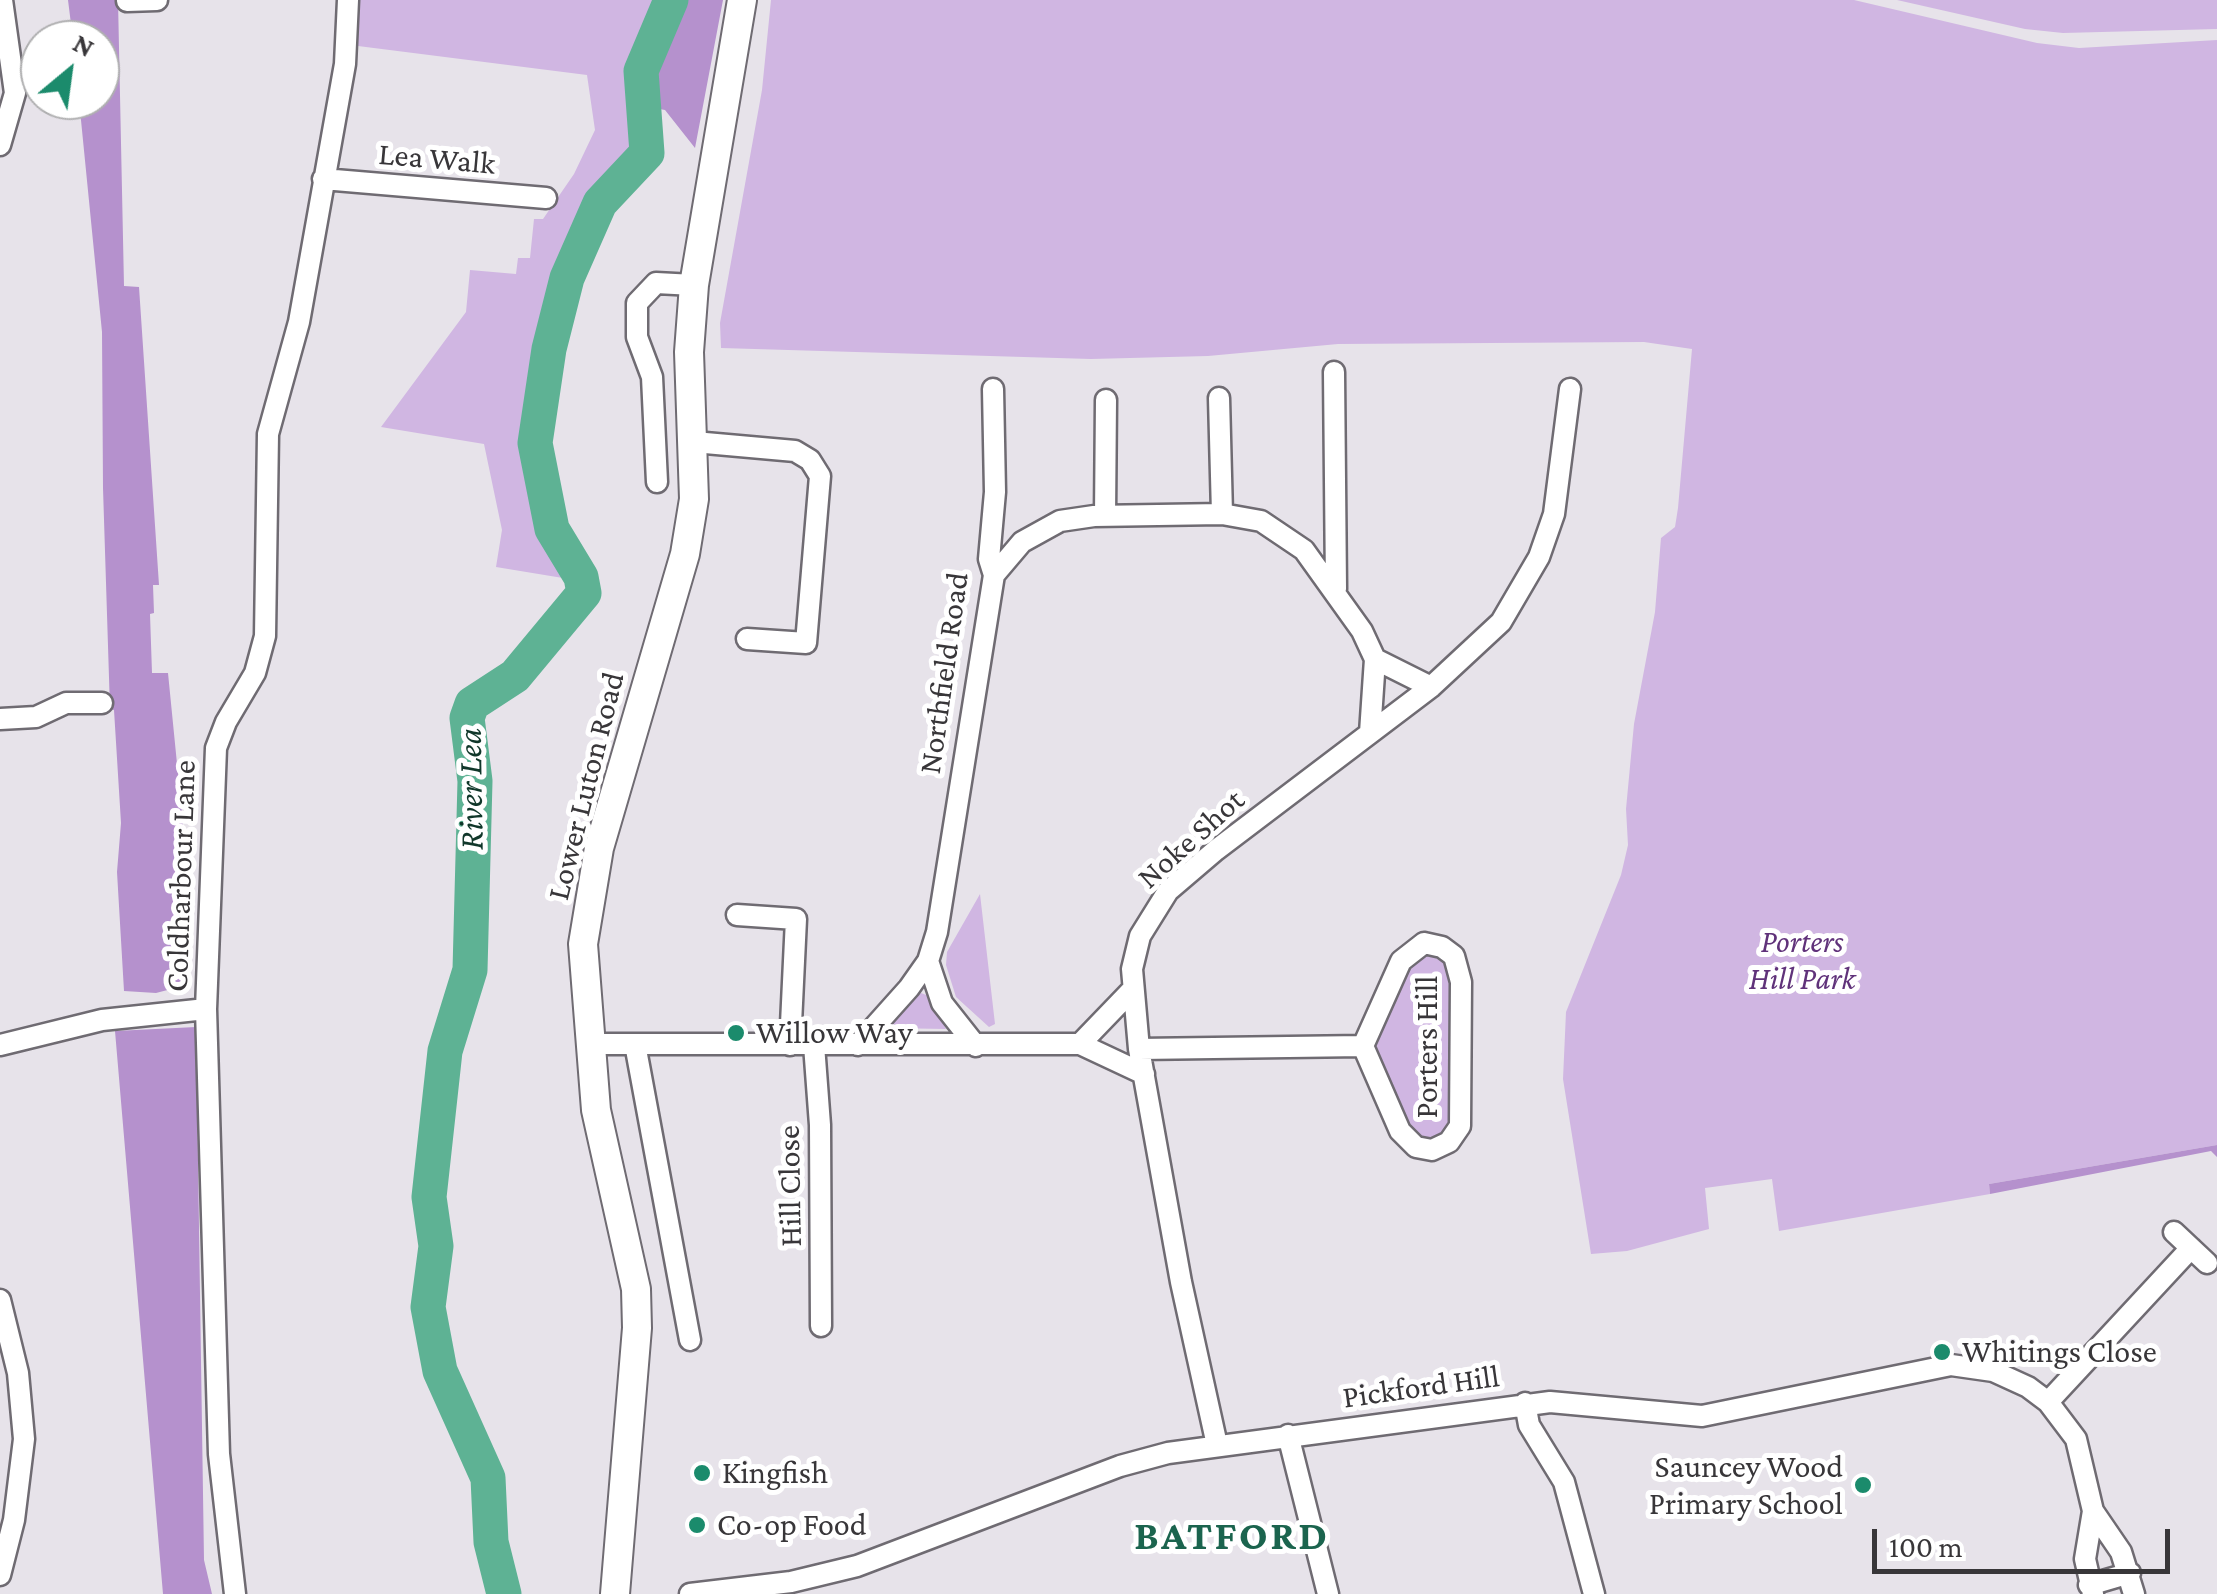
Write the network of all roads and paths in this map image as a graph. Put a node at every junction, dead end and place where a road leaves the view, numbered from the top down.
1 (2, 0) edge
2 (157, 0) edge
3 (348, 0) edge
4 (742, 0) edge
5 (127, 1) edge
6 (0, 146) edge
7 (323, 179) junction
8 (546, 198) dead end
9 (694, 285) junction
10 (1334, 372) dead end
11 (993, 389) dead end
12 (1570, 389) dead end
13 (1219, 398) dead end
14 (1106, 400) dead end
15 (694, 442) junction
16 (657, 482) dead end
17 (994, 514) junction
18 (1222, 514) junction
19 (1105, 516) junction
20 (1031, 534) junction
21 (1335, 540) junction
22 (1304, 550) junction
23 (994, 575) junction
24 (1336, 589) junction
25 (747, 639) dead end
26 (1375, 659) junction
27 (1431, 687) junction
28 (102, 703) dead end
29 (0, 719) edge
30 (1370, 733) junction
31 (738, 915) dead end
32 (928, 961) junction
33 (1132, 990) junction
34 (206, 1009) junction
35 (0, 1044) edge
36 (588, 1044) junction
37 (636, 1044) junction
38 (858, 1044) junction
39 (1080, 1044) junction
40 (790, 1045) junction
41 (814, 1045) junction
42 (976, 1046) junction
43 (1363, 1046) junction
44 (1139, 1050) junction
45 (1144, 1074) junction
46 (2174, 1232) dead end
47 (0, 1300) edge
48 (821, 1326) dead end
49 (690, 1340) dead end
50 (2048, 1402) junction
51 (1525, 1404) junction
52 (1288, 1435) junction
53 (1217, 1445) junction
54 (2093, 1511) junction
55 (0, 1575) edge
56 (2132, 1584) edge
57 (2091, 1589) edge
58 (235, 1594) edge
59 (615, 1594) edge
60 (690, 1594) edge
61 (1328, 1594) edge
62 (1594, 1594) edge

1 - 6 street
2 - 5 street
3 - 7 street, Coldharbour Lane
4 - 9 main road, Lower Luton Road
7 - 8 street, Lea Walk
7 - 34 street, Coldharbour Lane
9 - 15 main road, Lower Luton Road
9 - 16 street
10 - 21 street
11 - 17 street, Northfield Road
12 - 27 street, Noke Shot
13 - 18 street
14 - 19 street
15 - 25 street
15 - 36 main road, Lower Luton Road
17 - 20 street
17 - 23 street, Northfield Road
18 - 19 street
18 - 22 street
19 - 20 street
20 - 23 street
21 - 22 street
21 - 24 street
22 - 24 street
23 - 32 street, Northfield Road
24 - 26 street
26 - 27 street
26 - 30 street
27 - 30 street, Noke Shot
28 - 29 street
30 - 33 street, Noke Shot
31 - 40 street
32 - 38 street, Northfield Road
32 - 42 street
33 - 39 street
33 - 44 street, Noke Shot
34 - 35 street
34 - 58 street, Coldharbour Lane
36 - 37 street
36 - 59 main road, Lower Luton Road
37 - 40 street
37 - 49 street
38 - 41 street
38 - 42 street
39 - 42 street
39 - 45 street
40 - 41 street
41 - 48 street, Hill Close
43 - 43 street, Porters Hill
43 - 44 street, Porters Hill
44 - 45 street, Noke Shot
45 - 53 street, Noke Shot
46 - 50 street
47 - 55 street
50 - 51 street, Pickford Hill
50 - 54 street, Pickford Hill
51 - 52 street, Pickford Hill
51 - 62 street
52 - 53 street, Pickford Hill
52 - 61 street
53 - 60 street, Pickford Hill
54 - 56 street, Pickford Hill
54 - 57 street, Pickford Hill
56 - 57 street, Pickford Hill

